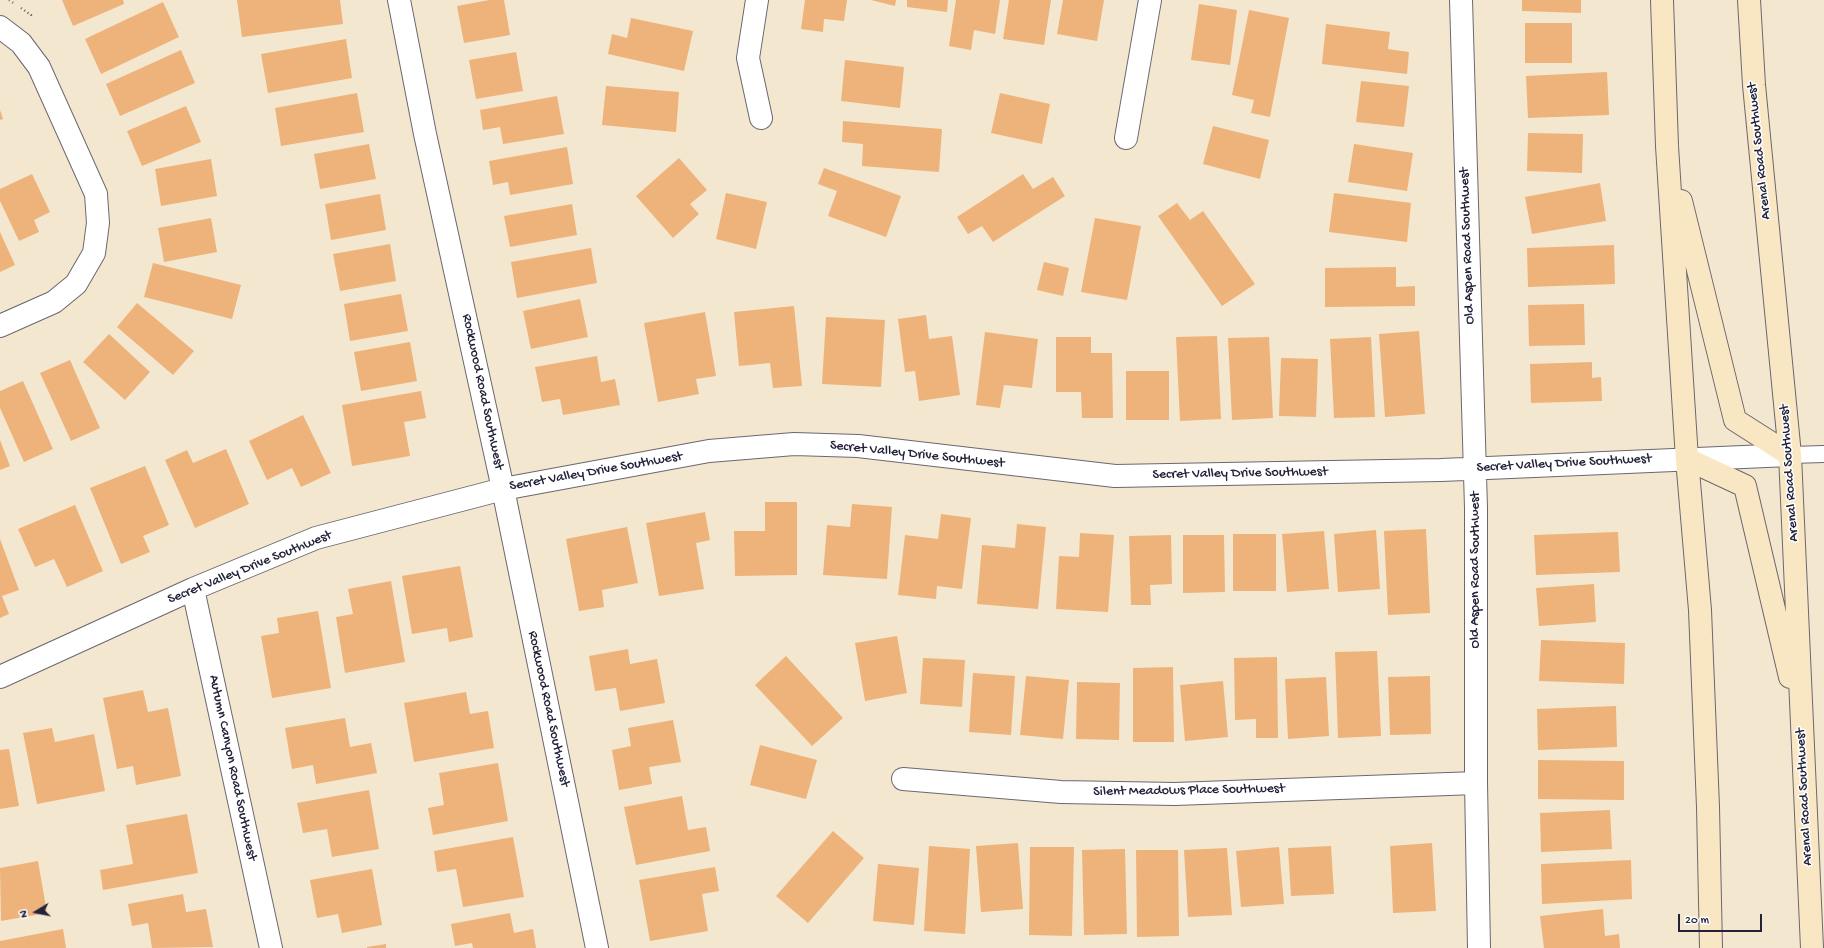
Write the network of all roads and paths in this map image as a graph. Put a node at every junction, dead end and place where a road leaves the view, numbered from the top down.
1 (399, 0) edge
2 (757, 0) edge
3 (1150, 0) edge
4 (1461, 0) edge
5 (1662, 0) edge
6 (1749, 0) edge
7 (0, 27) edge
8 (761, 118) dead end
9 (1126, 138) dead end
10 (1667, 146) junction
11 (0, 326) edge
12 (1790, 454) junction
13 (1824, 454) edge
14 (1687, 459) junction
15 (1475, 468) junction
16 (503, 489) junction
17 (194, 589) junction
18 (0, 677) edge
19 (1802, 729) junction
20 (903, 779) dead end
21 (1476, 783) junction
22 (271, 948) edge
23 (597, 948) edge
24 (1480, 948) edge
25 (1711, 948) edge
26 (1812, 948) edge

1 - 16 street, Rockwood Road Southwest
2 - 8 street
3 - 9 street
4 - 15 street, Old Aspen Road Southwest
5 - 10 main road
6 - 12 main road, Arenal Road Southwest
7 - 11 street
10 - 12 main road
10 - 14 main road
12 - 13 lane, Secret Valley Drive Southwest
12 - 14 street, Secret Valley Drive Southwest
12 - 19 main road, Arenal Road Southwest
14 - 15 street, Secret Valley Drive Southwest
14 - 19 main road
14 - 25 main road
15 - 16 street, Secret Valley Drive Southwest
15 - 21 street, Old Aspen Road Southwest
16 - 17 street, Secret Valley Drive Southwest
16 - 23 street, Rockwood Road Southwest
17 - 18 street, Secret Valley Drive Southwest
17 - 22 street, Autumn Canyon Road Southwest
19 - 26 main road, Arenal Road Southwest
20 - 21 street, Silent Meadows Place Southwest
21 - 24 street, Old Aspen Road Southwest

